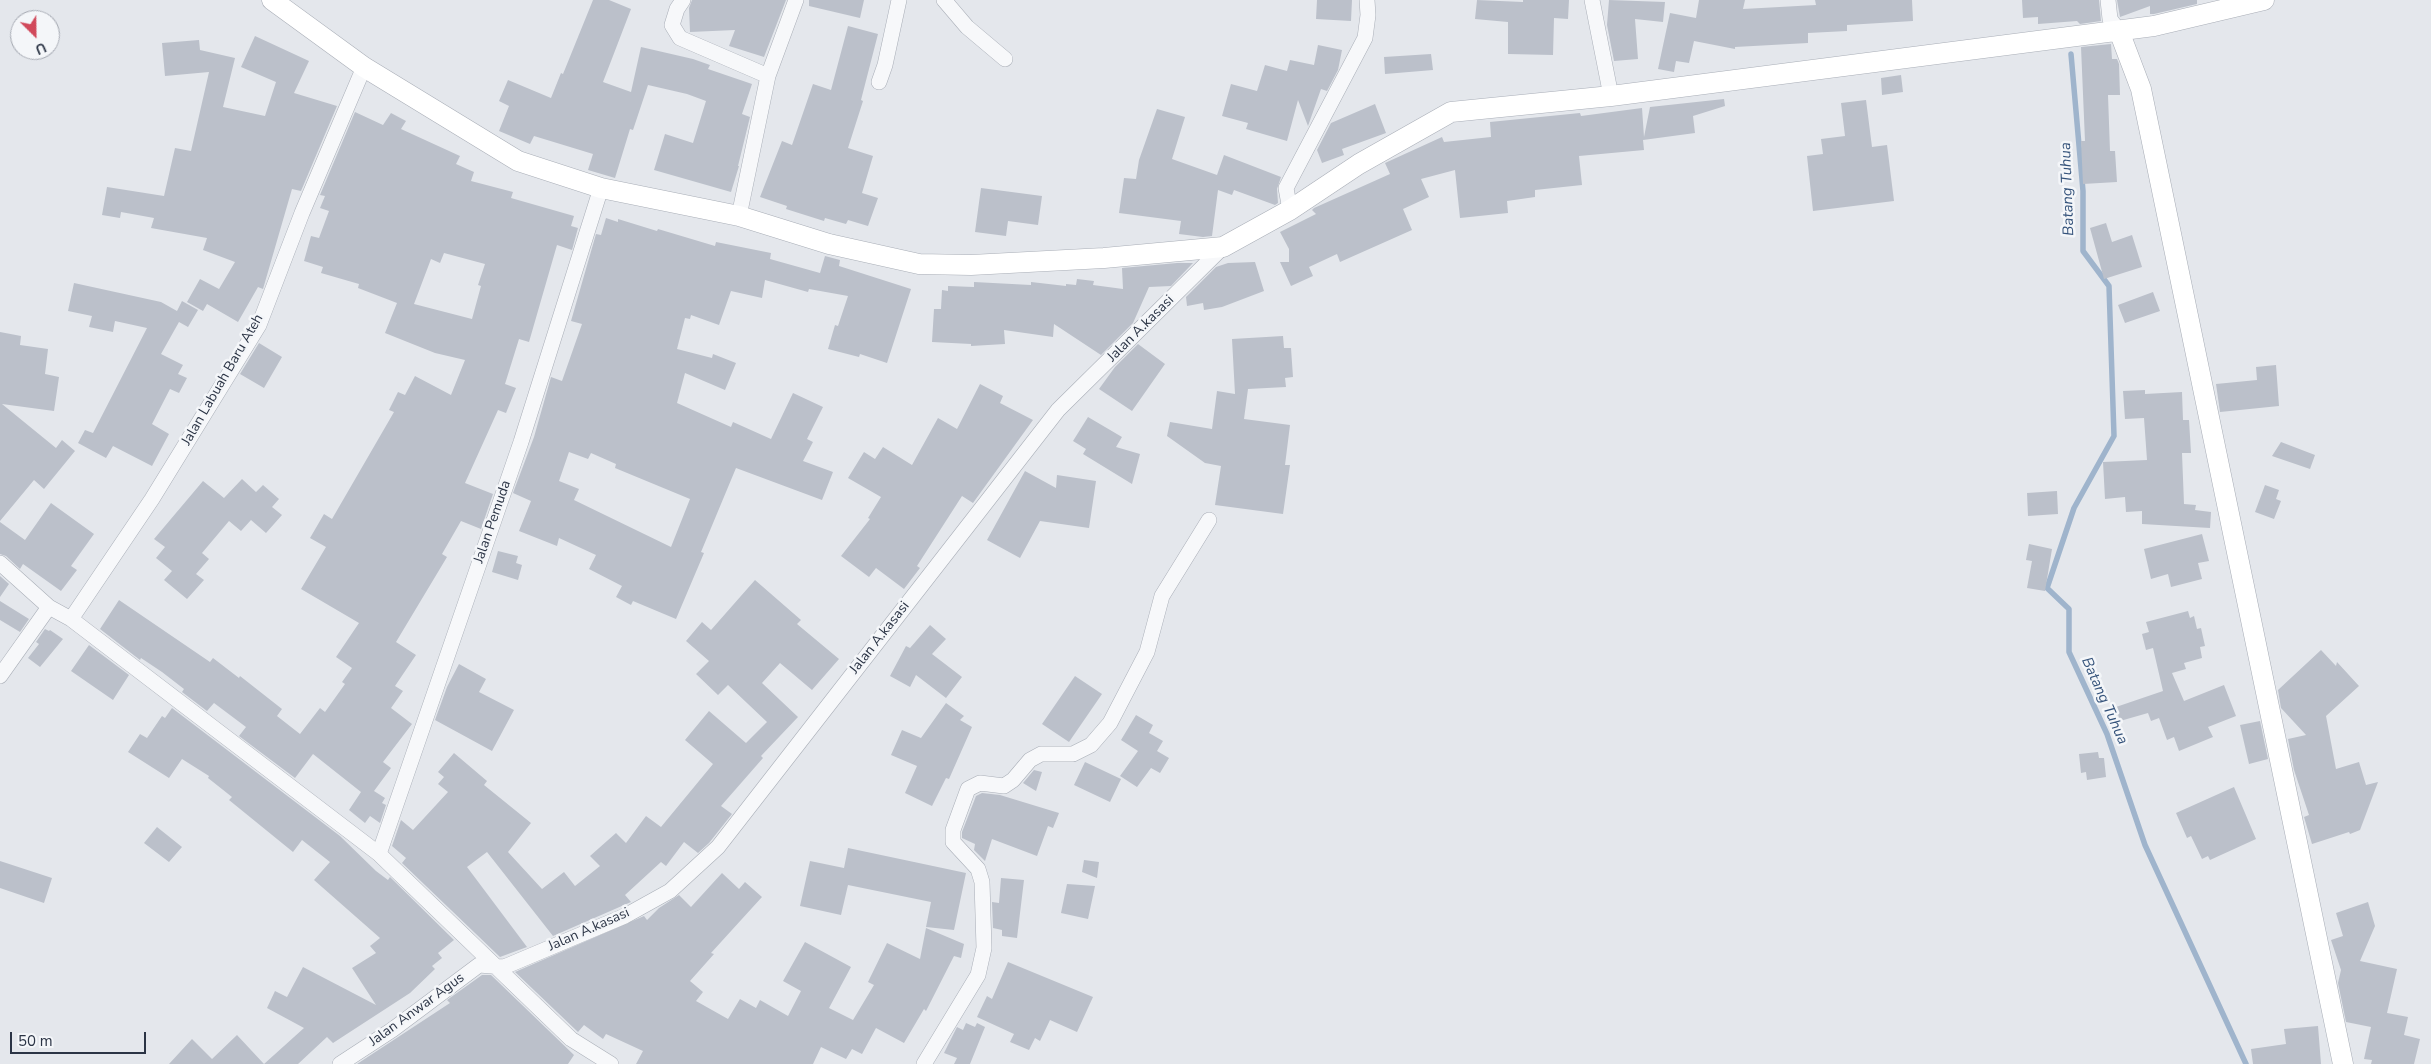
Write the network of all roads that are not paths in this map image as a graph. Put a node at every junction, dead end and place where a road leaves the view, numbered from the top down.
1 (272, 0) edge
2 (683, 0) edge
3 (796, 0) edge
4 (899, 0) edge
5 (944, 0) edge
6 (1367, 0) edge
7 (1592, 0) edge
8 (2108, 0) edge
9 (2264, 0) edge
10 (2119, 31) junction
11 (1005, 59) dead end
12 (364, 67) junction
13 (768, 76) junction
14 (879, 82) dead end
15 (1611, 96) junction
16 (601, 188) junction
17 (1290, 210) junction
18 (739, 216) junction
19 (1223, 247) junction
20 (1209, 520) dead end
21 (0, 563) edge
22 (49, 608) junction
23 (71, 619) junction
24 (0, 676) edge
25 (379, 854) junction
26 (496, 966) junction
27 (340, 1064) edge
28 (611, 1064) edge
29 (924, 1064) edge
30 (2343, 1064) edge

1 - 12 main road
2 - 13 street
3 - 13 street
4 - 14 street
5 - 11 street
6 - 17 street
7 - 15 street
8 - 10 street
9 - 10 main road
10 - 15 main road
10 - 30 main road
12 - 16 main road
12 - 23 street, Jalan Labuah Baru Ateh
13 - 18 street
15 - 17 main road
16 - 18 main road
16 - 25 street, Jalan Pemuda
17 - 19 main road
18 - 19 main road
19 - 26 street, Jalan A.kasasi
20 - 29 street
21 - 22 street
22 - 23 street
22 - 24 street
23 - 25 street
25 - 26 street
26 - 27 street, Jalan Anwar Agus
26 - 28 street

